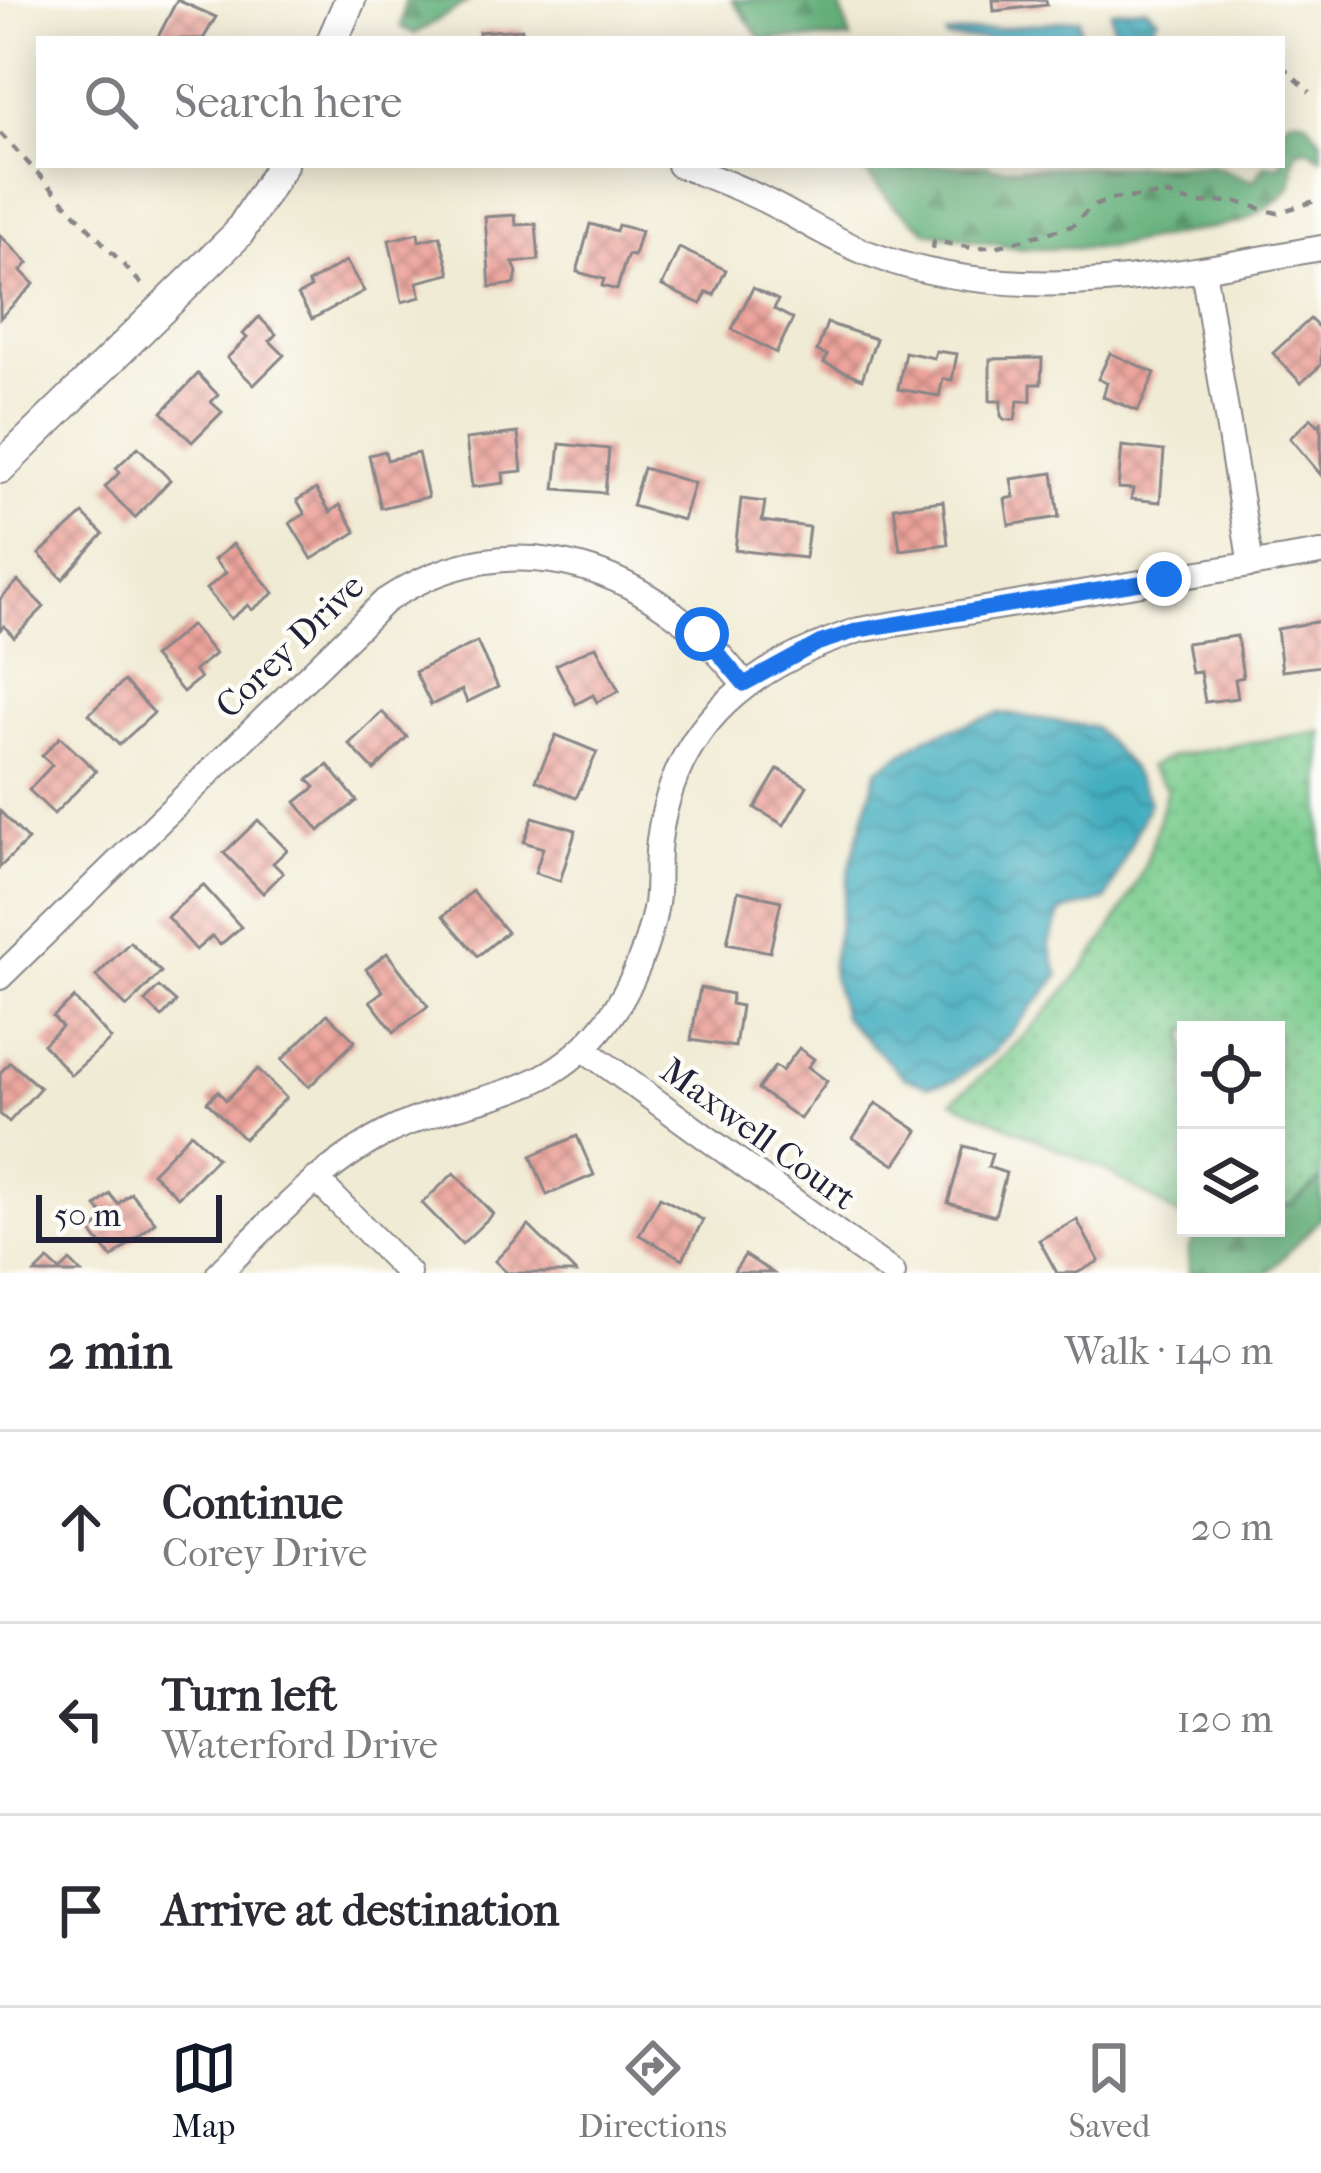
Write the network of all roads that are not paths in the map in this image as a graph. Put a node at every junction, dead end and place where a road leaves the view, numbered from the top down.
1 (350, 0) edge
2 (333, 36) edge
3 (280, 168) edge
4 (686, 168) edge
5 (1321, 248) edge
6 (1203, 269) junction
7 (6, 452) edge
8 (1321, 553) edge
9 (1252, 565) junction
10 (744, 684) junction
11 (0, 977) edge
12 (584, 1048) junction
13 (316, 1179) junction
14 (219, 1273) edge
15 (408, 1273) edge
16 (892, 1273) edge

1 - 2 street
3 - 7 street
4 - 6 street
5 - 6 street
6 - 9 street
8 - 9 street
9 - 10 street
10 - 11 street, Corey Drive
10 - 12 street
12 - 13 street
12 - 16 street, Maxwell Court
13 - 14 street
13 - 15 street

